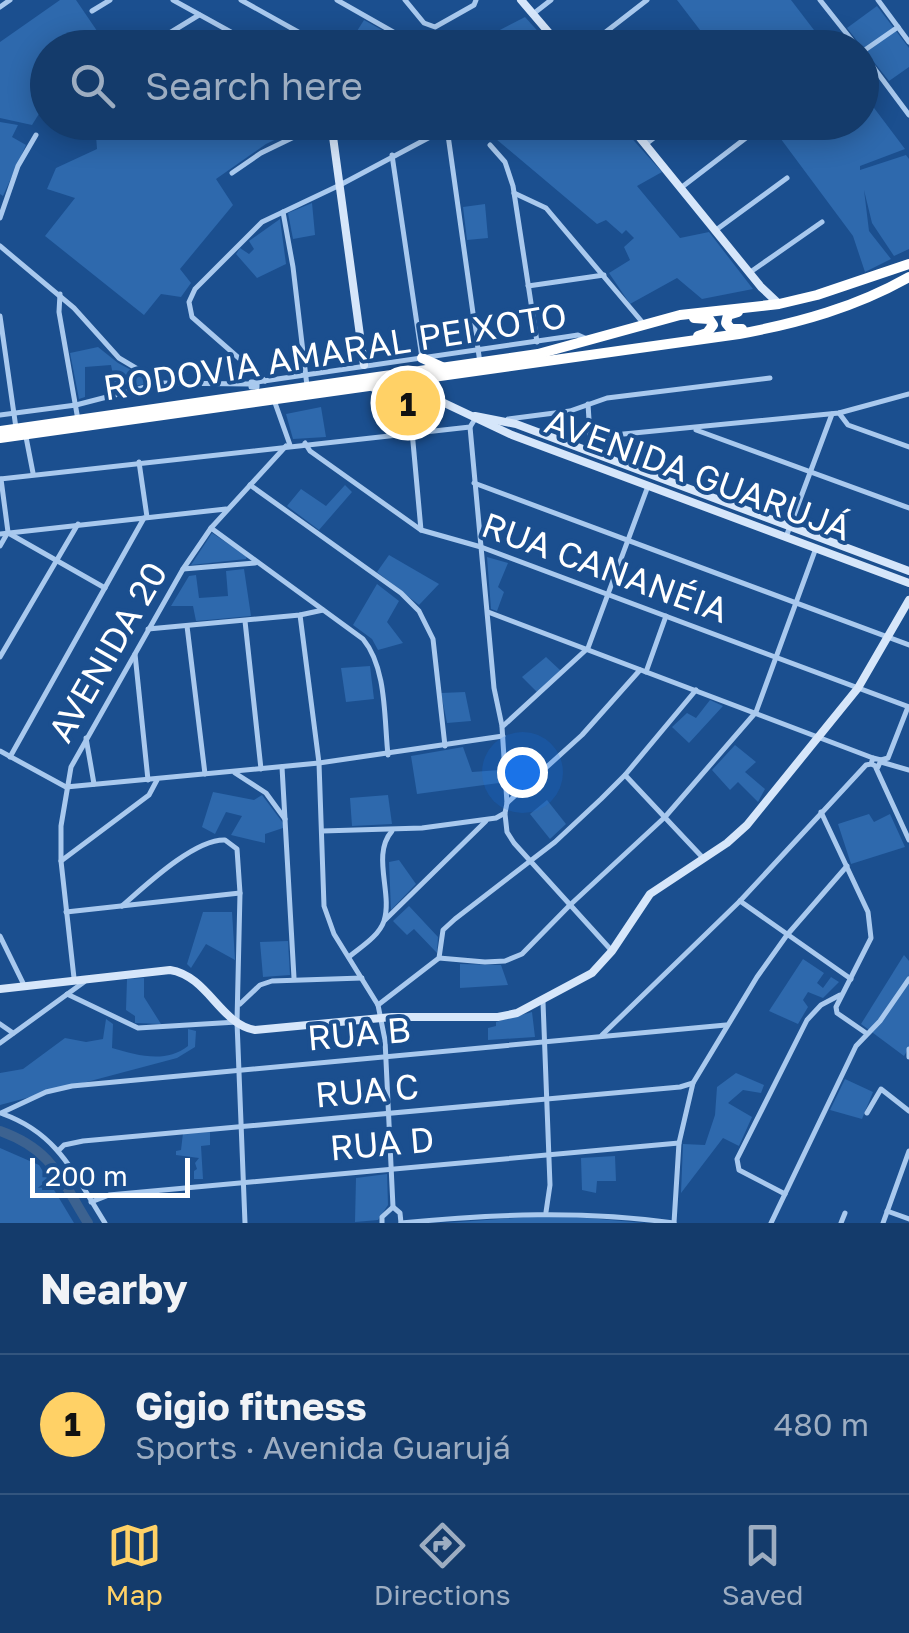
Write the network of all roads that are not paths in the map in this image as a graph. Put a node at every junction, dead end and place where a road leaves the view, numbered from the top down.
1 (10, 0) edge
2 (110, 0) edge
3 (173, 0) edge
4 (240, 0) edge
5 (336, 0) edge
6 (405, 0) edge
7 (476, 0) edge
8 (521, 0) edge
9 (551, 0) edge
10 (647, 0) edge
11 (820, 0) edge
12 (878, 0) edge
13 (0, 7) edge
14 (92, 11) dead end
15 (534, 14) junction
16 (199, 15) junction
17 (898, 27) junction
18 (174, 30) edge
19 (227, 30) edge
20 (294, 30) edge
21 (390, 30) edge
22 (547, 30) edge
23 (608, 30) edge
24 (844, 30) edge
25 (879, 39) edge
26 (909, 42) edge
27 (879, 76) edge
28 (909, 115) edge
29 (33, 140) edge
30 (289, 140) edge
31 (331, 140) edge
32 (422, 140) edge
33 (449, 140) edge
34 (643, 140) edge
35 (651, 140) edge
36 (743, 140) edge
37 (646, 144) junction
38 (490, 145) dead end
39 (392, 154) junction
40 (232, 173) dead end
41 (787, 178) dead end
42 (340, 185) junction
43 (682, 188) junction
44 (514, 193) junction
45 (283, 212) junction
46 (0, 218) edge
47 (822, 222) dead end
48 (716, 230) junction
49 (0, 246) edge
50 (909, 264) edge
51 (749, 273) junction
52 (604, 275) junction
53 (909, 277) edge
54 (528, 286) junction
55 (760, 287) junction
56 (60, 294) junction
57 (817, 296) junction
58 (778, 304) junction
59 (756, 306) junction
60 (845, 307) junction
61 (0, 316) edge
62 (643, 323) junction
63 (536, 342) junction
64 (584, 342) junction
65 (619, 352) junction
66 (479, 356) junction
67 (422, 358) junction
68 (364, 365) junction
69 (443, 368) junction
70 (435, 378) junction
71 (770, 378) dead end
72 (306, 380) junction
73 (161, 384) junction
74 (363, 386) junction
75 (258, 388) junction
76 (909, 394) edge
77 (440, 400) junction
78 (76, 404) junction
79 (588, 404) junction
80 (458, 409) junction
81 (14, 412) junction
82 (0, 414) edge
83 (836, 414) junction
84 (530, 417) junction
85 (78, 420) junction
86 (472, 420) junction
87 (502, 420) junction
88 (454, 426) junction
89 (724, 426) junction
90 (525, 427) junction
91 (693, 429) junction
92 (0, 430) edge
93 (21, 431) junction
94 (412, 431) junction
95 (592, 437) junction
96 (0, 438) edge
97 (521, 438) junction
98 (722, 440) junction
99 (304, 443) junction
100 (288, 445) junction
101 (909, 447) edge
102 (591, 452) junction
103 (604, 457) junction
104 (139, 462) junction
105 (599, 467) junction
106 (810, 472) junction
107 (33, 473) junction
108 (0, 479) edge
109 (474, 482) junction
110 (250, 485) junction
111 (648, 486) junction
112 (228, 508) junction
113 (909, 508) edge
114 (146, 517) junction
115 (78, 524) junction
116 (790, 526) junction
117 (211, 528) junction
118 (420, 530) junction
119 (4, 533) edge
120 (786, 537) junction
121 (628, 539) junction
122 (0, 546) edge
123 (481, 547) junction
124 (816, 548) junction
125 (56, 561) junction
126 (258, 563) junction
127 (184, 569) junction
128 (909, 571) edge
129 (909, 583) edge
130 (105, 588) junction
131 (610, 593) junction
132 (909, 600) edge
133 (798, 603) junction
134 (323, 610) junction
135 (488, 612) junction
136 (300, 616) junction
137 (666, 616) junction
138 (244, 621) junction
139 (187, 626) junction
140 (148, 630) junction
141 (889, 637) junction
142 (909, 645) edge
143 (588, 648) junction
144 (134, 654) junction
145 (0, 657) edge
146 (778, 658) junction
147 (643, 671) junction
148 (858, 688) junction
149 (696, 690) junction
150 (909, 707) edge
151 (756, 712) junction
152 (502, 726) junction
153 (503, 736) junction
154 (817, 736) junction
155 (85, 737) junction
156 (446, 746) junction
157 (0, 751) edge
158 (388, 755) junction
159 (10, 756) junction
160 (876, 762) junction
161 (320, 763) junction
162 (282, 767) junction
163 (261, 769) junction
164 (909, 770) edge
165 (233, 772) junction
166 (205, 774) junction
167 (626, 775) junction
168 (157, 779) junction
169 (148, 780) junction
170 (94, 784) junction
171 (66, 787) junction
172 (507, 803) junction
173 (821, 812) junction
174 (505, 813) junction
175 (665, 817) junction
176 (488, 821) junction
177 (286, 822) junction
178 (394, 830) junction
179 (322, 831) junction
180 (507, 832) junction
181 (909, 840) edge
182 (704, 859) junction
183 (61, 860) junction
184 (530, 861) junction
185 (847, 866) junction
186 (240, 892) junction
187 (740, 901) junction
188 (570, 905) junction
189 (122, 906) junction
190 (66, 912) junction
191 (385, 920) junction
192 (0, 927) edge
193 (1, 936) edge
194 (787, 936) junction
195 (612, 951) junction
196 (350, 956) junction
197 (439, 958) junction
198 (90, 976) junction
199 (74, 978) junction
200 (294, 978) junction
201 (362, 978) junction
202 (851, 979) junction
203 (909, 980) edge
204 (24, 986) junction
205 (0, 988) edge
206 (66, 994) junction
207 (840, 995) junction
208 (542, 1002) junction
209 (240, 1004) junction
210 (378, 1005) junction
211 (392, 1016) junction
212 (380, 1018) junction
213 (237, 1022) junction
214 (0, 1024) edge
215 (726, 1025) junction
216 (13, 1033) junction
217 (866, 1034) junction
218 (602, 1036) junction
219 (385, 1040) junction
220 (544, 1042) junction
221 (0, 1043) edge
222 (909, 1049) edge
223 (386, 1056) junction
224 (909, 1058) edge
225 (240, 1070) junction
226 (693, 1083) junction
227 (680, 1087) junction
228 (688, 1096) junction
229 (547, 1097) junction
230 (909, 1111) edge
231 (0, 1113) edge
232 (867, 1113) dead end
233 (388, 1114) junction
234 (240, 1126) junction
235 (679, 1143) junction
236 (60, 1150) junction
237 (909, 1151) edge
238 (549, 1153) junction
239 (390, 1169) junction
240 (242, 1182) junction
241 (785, 1194) junction
242 (91, 1202) junction
243 (393, 1207) junction
244 (888, 1211) junction
245 (546, 1212) junction
246 (845, 1213) dead end
247 (909, 1219) edge
248 (104, 1223) edge
249 (244, 1223) edge
250 (382, 1223) edge
251 (399, 1223) edge
252 (674, 1223) edge
253 (770, 1223) edge
254 (841, 1223) edge
255 (883, 1223) edge

1 - 13 street
2 - 14 street
3 - 16 street
4 - 20 street
5 - 21 street
6 - 7 street
8 - 15 street
9 - 15 street
10 - 23 street
11 - 24 street
12 - 17 street
15 - 22 street
16 - 18 street
16 - 19 street
17 - 25 street
17 - 26 street
27 - 28 street
29 - 46 street
30 - 40 street
31 - 42 street
32 - 39 street
33 - 66 street
34 - 37 street
35 - 37 street
36 - 43 street
37 - 43 street
38 - 44 street
39 - 42 street
39 - 67 street
41 - 48 street
42 - 45 street
42 - 68 street
43 - 48 street
44 - 52 street
44 - 54 street
45 - 72 street
45 - 75 street
47 - 51 street
48 - 51 street
49 - 56 street
50 - 57 highway, RODOVIA AMARAL PEIXOTO
51 - 55 street
52 - 54 street
52 - 62 street
53 - 60 highway, RODOVIA AMARAL PEIXOTO
54 - 63 street
55 - 58 street
55 - 59 street
56 - 73 street
56 - 78 street
57 - 58 highway, RODOVIA AMARAL PEIXOTO
57 - 60 highway
58 - 59 highway, RODOVIA AMARAL PEIXOTO
59 - 62 highway, RODOVIA AMARAL PEIXOTO
60 - 65 highway, RODOVIA AMARAL PEIXOTO
61 - 81 street
62 - 64 highway, RODOVIA AMARAL PEIXOTO
63 - 64 street
63 - 66 street
64 - 65 highway
64 - 66 highway, RODOVIA AMARAL PEIXOTO
65 - 70 highway, RODOVIA AMARAL PEIXOTO
66 - 67 street
66 - 69 highway, RODOVIA AMARAL PEIXOTO
67 - 68 street
67 - 69 highway
68 - 72 street
69 - 72 highway, RODOVIA AMARAL PEIXOTO
70 - 74 highway, RODOVIA AMARAL PEIXOTO
70 - 77 street
71 - 79 street
72 - 75 highway, RODOVIA AMARAL PEIXOTO
73 - 75 street
73 - 78 street
74 - 75 highway, RODOVIA AMARAL PEIXOTO
74 - 77 street, AVENIDA GUARUJÁ
75 - 85 highway, RODOVIA AMARAL PEIXOTO
75 - 93 highway, RODOVIA AMARAL PEIXOTO
75 - 100 street
76 - 83 street
77 - 80 street, AVENIDA GUARUJÁ
78 - 81 street
78 - 85 street
79 - 84 street
79 - 95 street
80 - 86 street, AVENIDA GUARUJÁ
80 - 88 street
81 - 82 street
81 - 93 street
83 - 89 street
83 - 101 street
83 - 106 street
84 - 87 street
84 - 90 street
85 - 93 highway, RODOVIA AMARAL PEIXOTO
86 - 87 street, AVENIDA GUARUJÁ
86 - 88 street
86 - 97 street, AVENIDA GUARUJÁ
86 - 109 street
87 - 90 street, AVENIDA GUARUJÁ
88 - 94 street
89 - 91 street
89 - 98 street
90 - 97 street
90 - 102 street, AVENIDA GUARUJÁ
91 - 95 street
91 - 98 street
92 - 93 highway, RODOVIA AMARAL PEIXOTO
93 - 96 highway, RODOVIA AMARAL PEIXOTO
93 - 107 street
94 - 99 street
94 - 118 street
95 - 102 street
97 - 105 street, AVENIDA GUARUJÁ
98 - 106 street
99 - 100 street
99 - 118 street, RUA CANANÉIA
100 - 104 street
100 - 110 street, AVENIDA 20
102 - 103 street, AVENIDA GUARUJÁ
103 - 105 street
103 - 116 street, AVENIDA GUARUJÁ
104 - 107 street
104 - 114 street
105 - 111 street, AVENIDA GUARUJÁ
106 - 113 street
106 - 116 street
107 - 108 street
108 - 119 street
109 - 121 street
109 - 123 street
110 - 112 street, AVENIDA 20
110 - 156 street
111 - 120 street, AVENIDA GUARUJÁ
111 - 121 street
112 - 114 street
112 - 117 street, AVENIDA 20
114 - 115 street
114 - 130 street
115 - 119 street
115 - 125 street
116 - 120 street
116 - 128 street, AVENIDA GUARUJÁ
117 - 126 street
117 - 127 street, AVENIDA 20
118 - 123 street, RUA CANANÉIA
119 - 122 street
119 - 125 street
120 - 124 street, AVENIDA GUARUJÁ
121 - 131 street
121 - 133 street
123 - 131 street, RUA CANANÉIA
123 - 135 street
124 - 129 street, AVENIDA GUARUJÁ
124 - 133 street
125 - 130 street
125 - 145 street
126 - 127 street
126 - 134 street
127 - 140 street, AVENIDA 20
130 - 159 street
131 - 137 street, RUA CANANÉIA
131 - 143 street
132 - 141 street
133 - 141 street
133 - 146 street
134 - 136 street
134 - 158 street
135 - 143 street
135 - 152 street
136 - 138 street
136 - 161 street
137 - 146 street, RUA CANANÉIA
137 - 147 street
138 - 139 street
138 - 163 street
139 - 140 street
139 - 166 street
140 - 144 street, AVENIDA 20
141 - 142 street
141 - 148 street
143 - 147 street
143 - 152 street
144 - 155 street, AVENIDA 20
144 - 169 street
146 - 148 street, RUA CANANÉIA
146 - 151 street
147 - 149 street
147 - 172 street
148 - 150 street, RUA CANANÉIA
148 - 154 street
149 - 151 street
149 - 167 street
150 - 160 street
151 - 154 street
151 - 175 street
152 - 153 street
153 - 156 street
153 - 172 street
154 - 160 street
154 - 182 street
155 - 170 street
155 - 171 street, AVENIDA 20
156 - 158 street
157 - 159 street
158 - 161 street
159 - 171 street
160 - 164 street
160 - 173 street
160 - 181 street
161 - 162 street
161 - 179 street
162 - 163 street
162 - 177 street
163 - 165 street
165 - 166 street
165 - 177 street
166 - 168 street
167 - 175 street
167 - 184 street
168 - 169 street
168 - 183 street
169 - 170 street
170 - 171 street
171 - 183 street, AVENIDA 20
172 - 174 street
173 - 185 street
173 - 187 street
174 - 176 street
174 - 180 street
175 - 182 street
175 - 188 street
176 - 178 street
176 - 180 street
176 - 191 street
177 - 200 street
178 - 179 street
178 - 191 street
179 - 196 street
180 - 184 street
182 - 195 street
183 - 190 street, AVENIDA 20
184 - 188 street
184 - 197 street
185 - 194 street
185 - 202 street
186 - 189 street
186 - 189 street
186 - 209 street
187 - 194 street
187 - 218 street
188 - 195 street
188 - 197 street
189 - 190 street
190 - 199 street, AVENIDA 20
191 - 196 street
192 - 193 street
193 - 204 street
194 - 202 street
194 - 215 street
195 - 208 street
196 - 201 street
197 - 210 street
198 - 199 street
198 - 206 street
198 - 213 street
199 - 204 street
200 - 201 street
200 - 209 street
201 - 210 street
202 - 207 street
203 - 217 street
204 - 205 street
206 - 213 street
206 - 216 street
207 - 217 street
207 - 241 street
208 - 211 street
208 - 220 street
209 - 213 street
210 - 212 street
211 - 212 street
211 - 219 street
212 - 213 street
212 - 219 street
213 - 225 street
214 - 216 street
215 - 218 street, RUA B
215 - 226 street
216 - 221 street
217 - 241 street
218 - 220 street, RUA B
219 - 223 street
220 - 223 street, RUA B
220 - 229 street
222 - 224 street
223 - 225 street, RUA B
223 - 233 street
225 - 231 street, RUA B
225 - 234 street
226 - 227 street, RUA C
226 - 228 street
227 - 228 street
227 - 229 street, RUA C
228 - 235 street
229 - 233 street, RUA C
229 - 238 street
230 - 232 street
231 - 236 street
233 - 234 street, RUA C
233 - 239 street
234 - 236 street, RUA C
234 - 240 street
235 - 238 street, RUA D
235 - 252 street
236 - 242 street
237 - 244 street
238 - 239 street, RUA D
238 - 245 street
239 - 240 street, RUA D
239 - 243 street
240 - 242 street, RUA D
240 - 249 street
241 - 253 street
242 - 248 street
243 - 250 street
243 - 251 street
244 - 247 street
244 - 255 street
245 - 251 street
245 - 252 street
246 - 254 street

